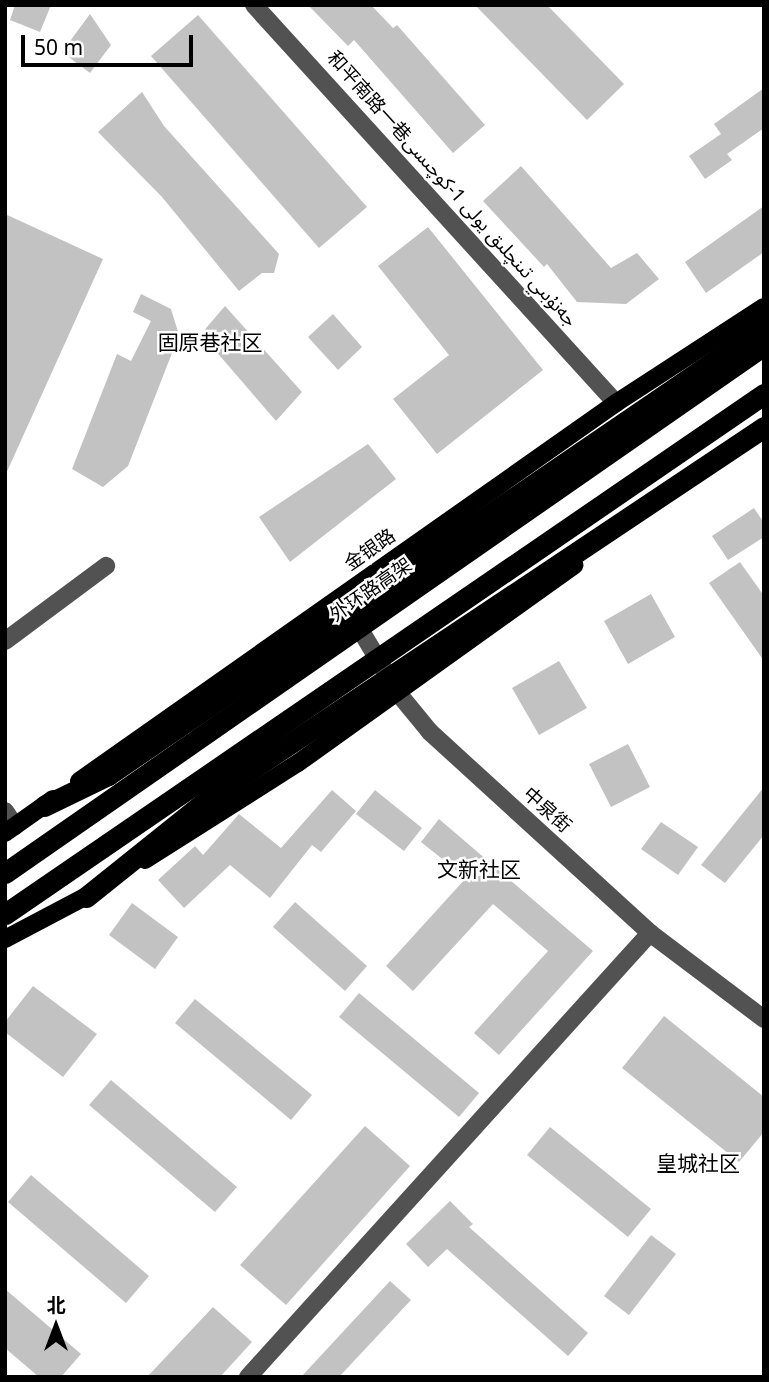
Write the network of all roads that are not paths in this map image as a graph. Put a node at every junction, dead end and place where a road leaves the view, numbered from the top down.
1 (254, 5) edge
2 (764, 307) edge
3 (757, 336) edge
4 (764, 394) edge
5 (616, 403) junction
6 (764, 427) edge
7 (106, 566) dead end
8 (341, 597) junction
9 (5, 640) edge
10 (398, 693) junction
11 (44, 806) junction
12 (8, 823) edge
13 (5, 873) edge
14 (86, 897) junction
15 (5, 914) edge
16 (650, 933) junction
17 (5, 939) edge
18 (764, 1019) edge
19 (248, 1377) edge

1 - 5 street, 和平南路一巷جەنۇبىي تىنچلىق يولى 1-كوچىسى
2 - 5 main road, 金银路
3 - 11 highway
3 - 13 highway, 外环路高架
4 - 15 highway
5 - 8 main road, 金银路
6 - 10 main road
6 - 14 highway
7 - 9 street
8 - 10 street, 中泉街
8 - 11 main road, 金银路
10 - 14 main road
10 - 16 street, 中泉街
11 - 12 main road, 金银路
14 - 17 main road
16 - 18 street, 中泉街
16 - 19 street

